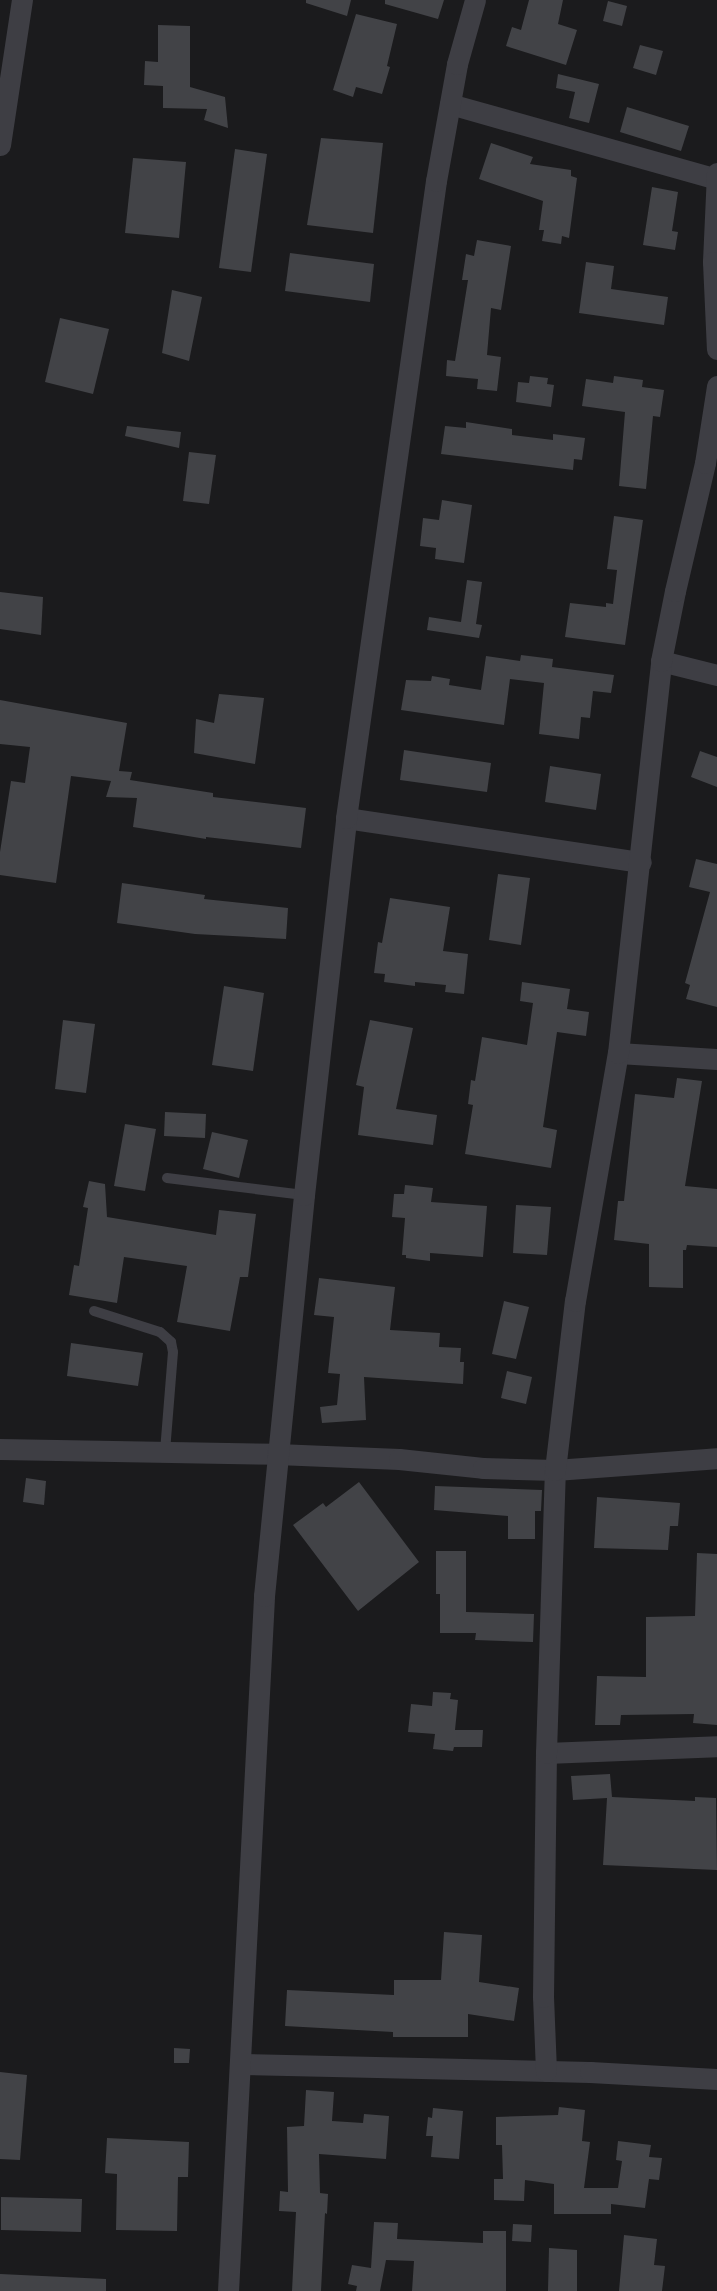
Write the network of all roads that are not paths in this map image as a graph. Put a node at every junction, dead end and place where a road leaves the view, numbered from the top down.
1 (22, 0) edge
2 (475, 0) edge
3 (450, 104) junction
4 (0, 146) edge
5 (716, 176) edge
6 (717, 350) edge
7 (717, 386) edge
8 (661, 661) junction
9 (717, 675) edge
10 (346, 818) junction
11 (641, 862) junction
12 (618, 1053) junction
13 (717, 1059) edge
14 (167, 1178) dead end
15 (304, 1194) junction
16 (94, 1311) dead end
17 (0, 1449) edge
18 (165, 1451) junction
19 (277, 1454) junction
20 (717, 1458) edge
21 (555, 1470) junction
22 (717, 1746) edge
23 (546, 1753) junction
24 (240, 2064) junction
25 (546, 2071) junction
26 (717, 2079) edge
27 (228, 2291) edge

1 - 4 street
2 - 3 street
3 - 5 street
3 - 10 street
5 - 6 street
7 - 8 street
8 - 9 street
8 - 11 street
10 - 11 street
10 - 15 street
11 - 12 street
12 - 13 street
12 - 21 street
14 - 15 lane
15 - 19 street
16 - 18 lane
17 - 18 street
18 - 19 street
19 - 21 street
19 - 24 street
20 - 21 street
21 - 23 street
22 - 23 street
23 - 25 street
24 - 25 street
24 - 27 street
25 - 26 street

